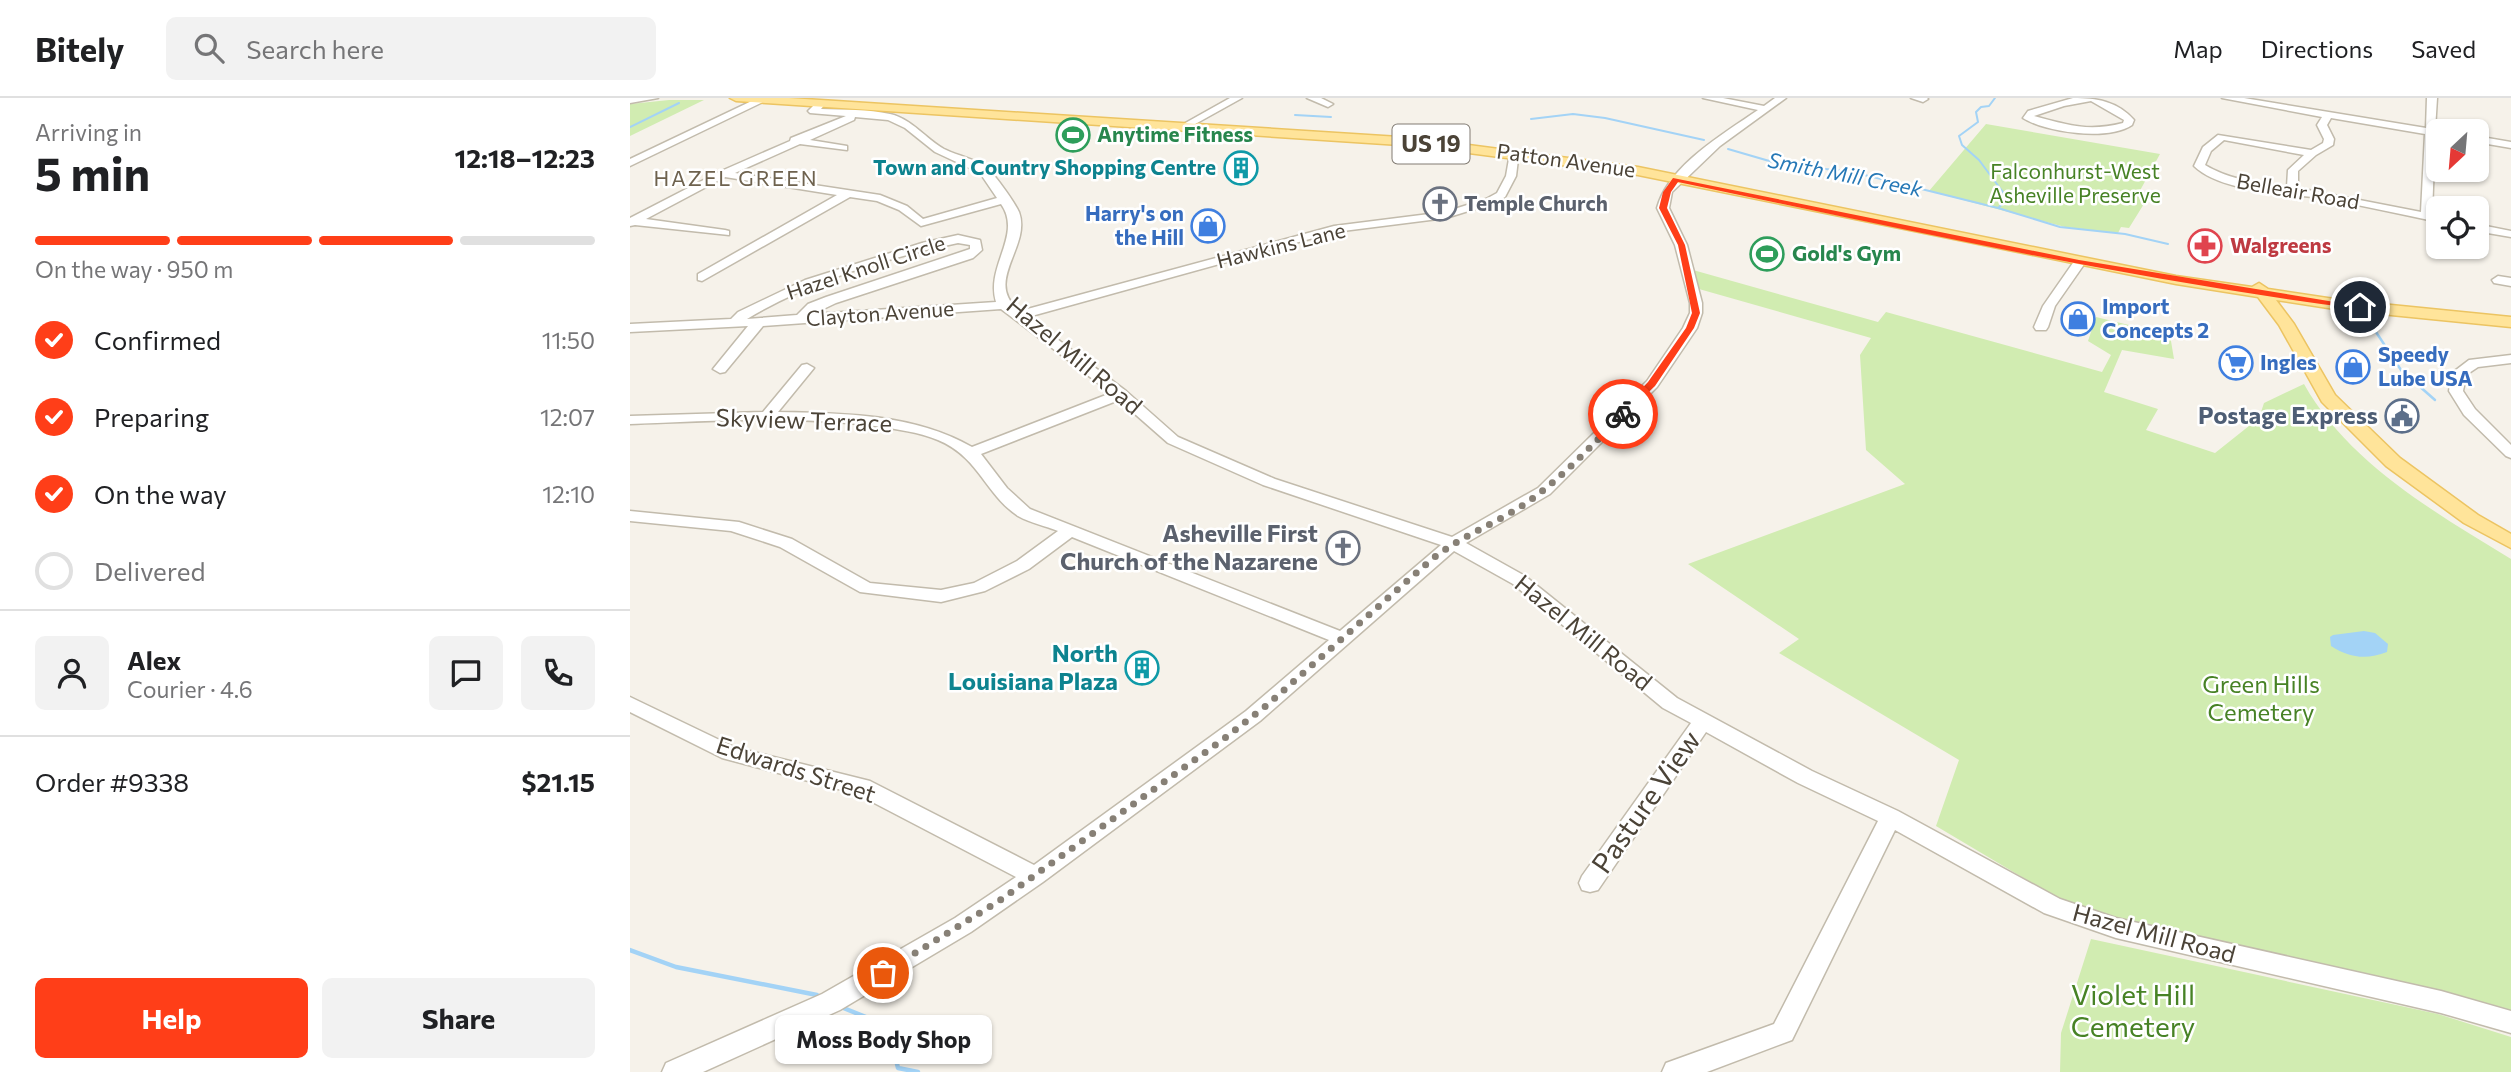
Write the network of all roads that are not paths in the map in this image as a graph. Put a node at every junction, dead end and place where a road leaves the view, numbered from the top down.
1 (653, 98) edge
2 (901, 98) edge
3 (1237, 98) edge
4 (1312, 98) edge
5 (1708, 98) edge
6 (1781, 98) edge
7 (2092, 98) edge
8 (2227, 98) edge
9 (2432, 98) edge
10 (764, 99) edge
11 (630, 100) edge
12 (779, 101) junction
13 (738, 102) edge
14 (821, 103) junction
15 (936, 103) junction
16 (1328, 104) dead end
17 (855, 106) edge
18 (1768, 109) junction
19 (2328, 115) junction
20 (2433, 119) edge
21 (1189, 123) junction
22 (2426, 131) edge
23 (795, 140) junction
24 (2489, 141) edge
25 (2511, 145) edge
26 (843, 148) dead end
27 (1515, 153) junction
28 (2312, 153) junction
29 (630, 163) edge
30 (723, 174) junction
31 (1679, 176) junction
32 (2292, 190) junction
33 (850, 192) junction
34 (1005, 200) junction
35 (2426, 216) edge
36 (631, 222) edge
37 (2489, 230) edge
38 (725, 233) dead end
39 (2511, 234) edge
40 (2079, 263) junction
41 (702, 278) dead end
42 (2260, 289) junction
43 (1011, 310) junction
44 (2511, 312) edge
45 (801, 319) junction
46 (759, 322) junction
47 (2511, 322) edge
48 (734, 323) junction
49 (2041, 327) dead end
50 (630, 328) edge
51 (2511, 359) edge
52 (807, 368) dead end
53 (720, 369) dead end
54 (1121, 394) junction
55 (766, 417) junction
56 (630, 420) edge
57 (971, 453) junction
58 (2511, 453) edge
59 (630, 516) edge
60 (1071, 530) junction
61 (2511, 542) edge
62 (1453, 543) junction
63 (1341, 638) junction
64 (630, 704) edge
65 (1702, 722) junction
66 (1889, 817) junction
67 (1035, 876) junction
68 (1590, 883) dead end
69 (2511, 1022) edge
70 (675, 1072) edge
71 (1675, 1072) edge

1 - 11 street
2 - 15 main road, Patton Avenue
3 - 21 street
4 - 16 street
5 - 18 street
6 - 18 street
7 - 7 street
8 - 19 street
9 - 20 street
10 - 12 main road, Patton Avenue / US 19
10 - 13 main road, Patton Avenue / US 19
12 - 13 street
12 - 14 main road, Patton Avenue / US 19
13 - 29 street
14 - 17 street, Hazel Mill Road
14 - 21 main road, Patton Avenue / US 19
15 - 17 main road, Patton Avenue / US 19
15 - 21 main road, Patton Avenue / US 19
17 - 23 street
17 - 34 street, Hazel Mill Road
18 - 31 street
19 - 22 street
19 - 28 street
21 - 27 main road, Patton Avenue / US 19
21 - 31 main road, Patton Avenue / US 19
23 - 26 street
23 - 30 street
24 - 25 street
27 - 31 main road, Patton Avenue / US 19
27 - 43 street, Hawkins Lane
28 - 32 street
28 - 32 street, Belleair Road
30 - 33 street
30 - 36 street
31 - 40 main road, Patton Avenue / US 19
31 - 42 main road, Patton Avenue / US 19
31 - 62 street
32 - 35 street, Belleair Road
33 - 34 street
33 - 41 street
34 - 43 street, Hazel Mill Road
36 - 38 street
37 - 39 street
40 - 42 main road, Patton Avenue / US 19
40 - 49 street
42 - 44 main road, Patton Avenue / US 19
42 - 47 main road, Patton Avenue / US 19
42 - 61 main road
43 - 45 street, Clayton Avenue
43 - 54 street, Hazel Mill Road
45 - 46 street, Clayton Avenue
45 - 48 street, Hazel Knoll Circle
46 - 48 street, Clayton Avenue
46 - 53 street
48 - 50 street, Clayton Avenue
51 - 58 street
52 - 55 street
54 - 57 street
54 - 62 street, Hazel Mill Road
55 - 56 street, Skyview Terrace
55 - 57 street, Skyview Terrace
57 - 60 street, Skyview Terrace
59 - 60 street
60 - 63 street, Skyview Terrace
62 - 63 street
62 - 65 street, Hazel Mill Road
63 - 67 street
64 - 67 street, Edwards Street
65 - 66 street, Hazel Mill Road
65 - 68 street, Pasture View
66 - 69 street, Hazel Mill Road
66 - 71 street
67 - 70 street

